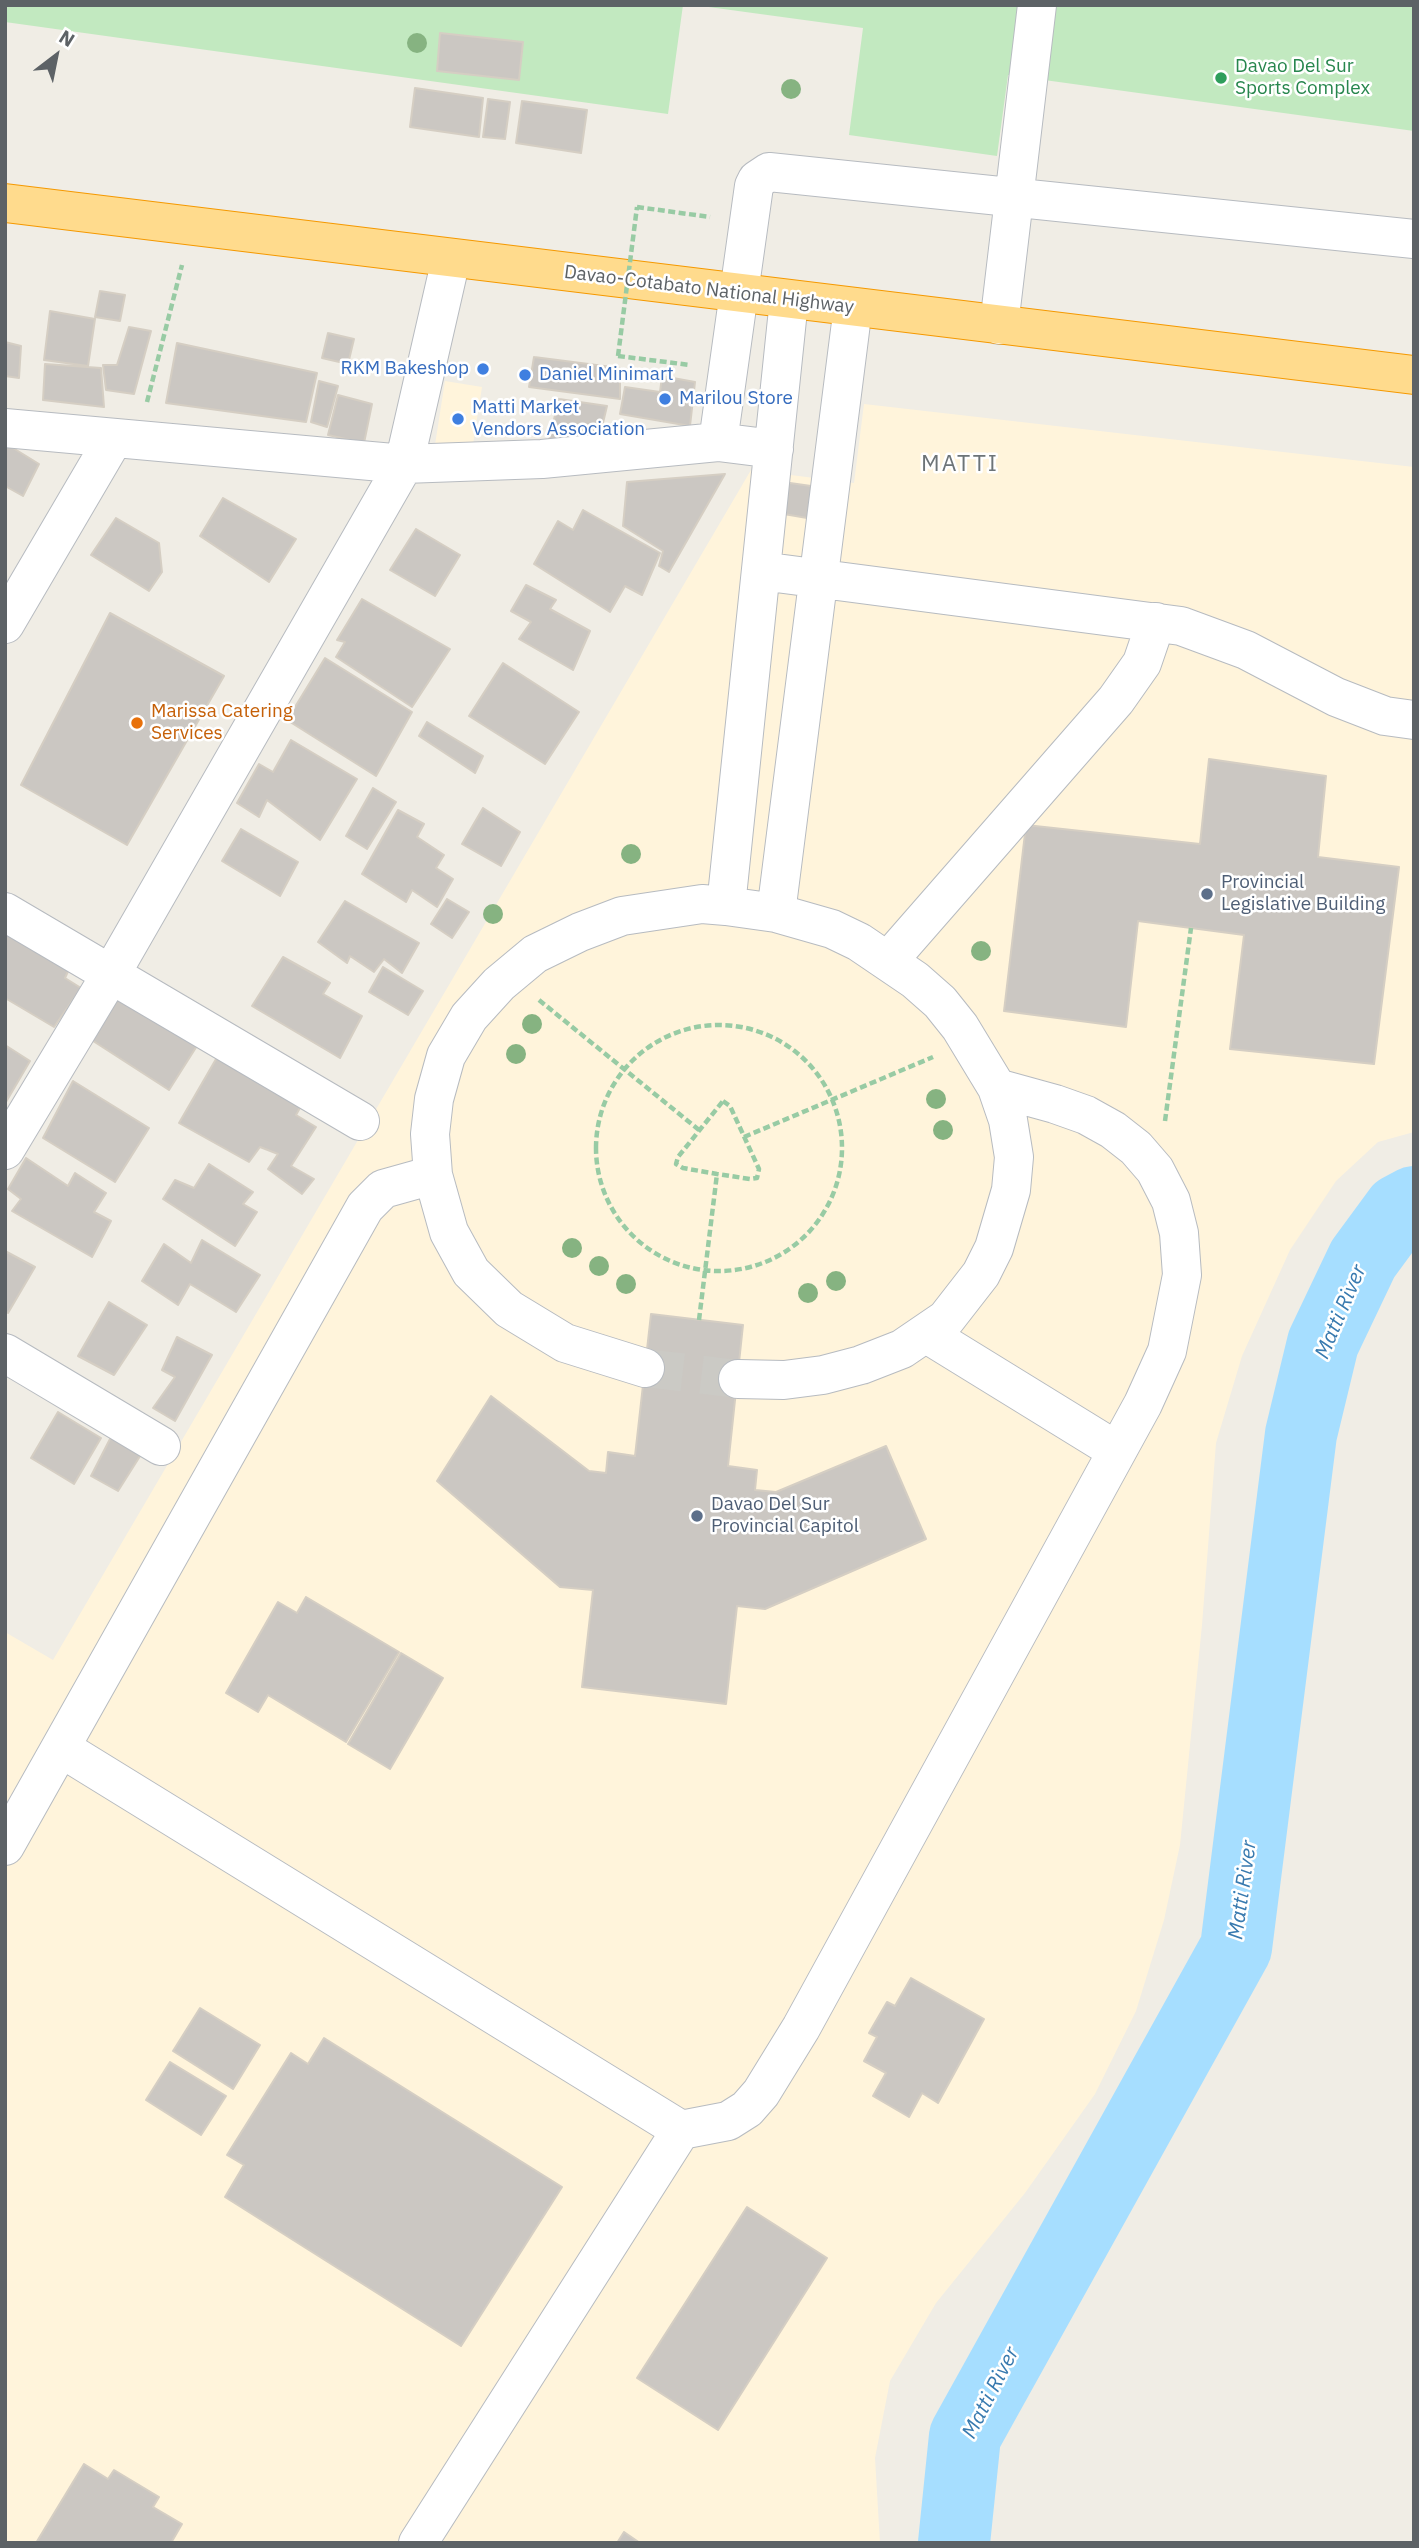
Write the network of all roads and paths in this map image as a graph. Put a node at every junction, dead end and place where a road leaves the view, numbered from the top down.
1 (1037, 5) edge
2 (1014, 197) junction
3 (5, 203) edge
4 (715, 217) dead end
5 (192, 227) junction
6 (1414, 239) edge
7 (451, 259) junction
8 (738, 293) junction
9 (789, 300) junction
10 (853, 307) junction
11 (999, 325) junction
12 (685, 365) dead end
13 (1414, 375) edge
14 (5, 428) edge
15 (120, 438) junction
16 (718, 442) junction
17 (774, 449) junction
18 (404, 464) junction
19 (761, 571) junction
20 (819, 578) junction
21 (1156, 622) junction
22 (5, 624) edge
23 (1414, 720) edge
24 (726, 905) junction
25 (5, 912) edge
26 (776, 913) junction
27 (1191, 928) dead end
28 (888, 961) junction
29 (111, 974) junction
30 (509, 975) junction
31 (969, 1041) junction
32 (624, 1069) junction
33 (997, 1088) junction
34 (832, 1100) junction
35 (360, 1121) dead end
36 (699, 1130) junction
37 (744, 1137) junction
38 (5, 1150) edge
39 (1155, 1170) junction
40 (717, 1174) junction
41 (433, 1175) junction
42 (705, 1270) junction
43 (699, 1320) dead end
44 (927, 1334) junction
45 (5, 1353) edge
46 (645, 1368) tunnel mouth
47 (738, 1378) tunnel mouth
48 (161, 1446) dead end
49 (1117, 1451) junction
50 (61, 1748) junction
51 (5, 1846) edge
52 (681, 2130) junction
53 (418, 2543) edge

1 - 2 street
2 - 6 street
2 - 8 street
2 - 11 street
3 - 5 highway, Davao-Cotabato National Highway
4 - 12 path, bridge
5 - 7 highway, Davao-Cotabato National Highway
5 - 15 path
7 - 8 highway, Davao-Cotabato National Highway
7 - 18 street
8 - 9 highway, Davao-Cotabato National Highway
8 - 16 street
9 - 10 highway, Davao-Cotabato National Highway
9 - 17 street
10 - 11 highway, Davao-Cotabato National Highway
10 - 20 street
11 - 13 highway, Davao-Cotabato National Highway
14 - 15 street
15 - 18 street
15 - 22 street
16 - 17 street
16 - 18 street
17 - 19 street
18 - 29 street
19 - 20 street
19 - 24 street
20 - 21 street
20 - 26 street
21 - 23 street
21 - 28 street
24 - 26 street
24 - 30 street
25 - 29 street
26 - 28 street
27 - 39 path
28 - 31 street
29 - 35 street
29 - 38 street
30 - 32 path
30 - 41 street
31 - 33 street
31 - 34 path
32 - 34 path
32 - 36 path
32 - 42 path
33 - 39 street
33 - 44 street
34 - 37 path
34 - 42 path
36 - 37 path
36 - 40 path
37 - 40 path
39 - 49 street
40 - 42 path
41 - 46 street
41 - 50 street
42 - 43 path
44 - 47 street
44 - 49 street
45 - 48 street
49 - 52 street
50 - 51 street
50 - 52 street
52 - 53 street

